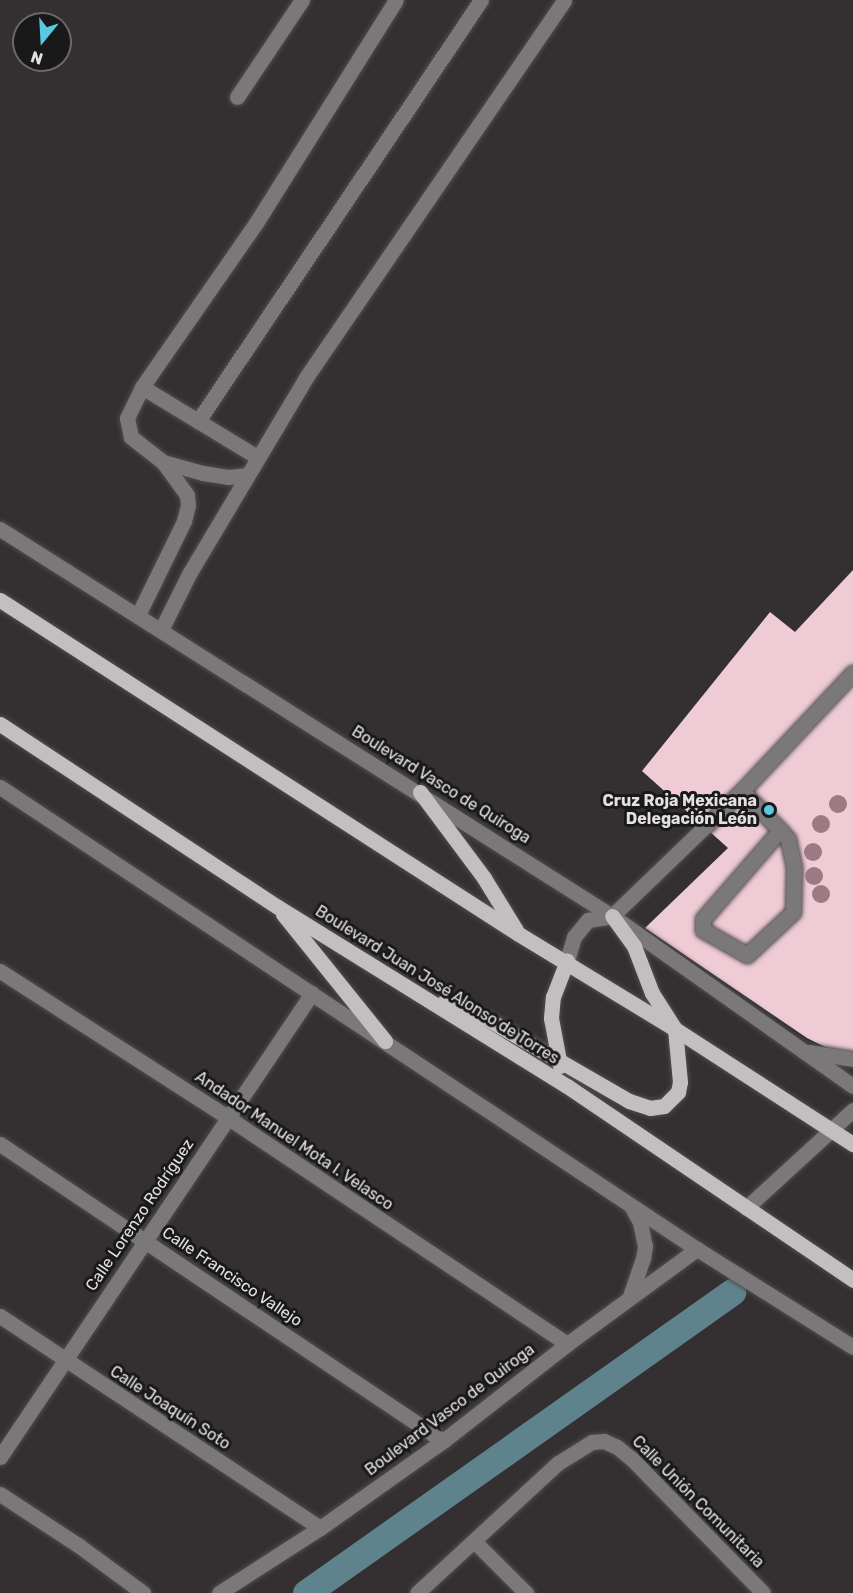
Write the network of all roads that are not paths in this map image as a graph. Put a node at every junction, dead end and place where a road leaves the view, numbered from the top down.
1 (302, 0) edge
2 (396, 0) edge
3 (481, 0) edge
4 (564, 0) edge
5 (237, 97) dead end
6 (142, 387) junction
7 (198, 421) junction
8 (257, 458) junction
9 (163, 462) junction
10 (246, 475) junction
11 (0, 529) edge
12 (0, 600) edge
13 (138, 615) junction
14 (161, 630) junction
15 (853, 673) edge
16 (0, 724) edge
17 (0, 787) edge
18 (742, 791) junction
19 (420, 792) junction
20 (780, 830) junction
21 (278, 907) junction
22 (612, 916) junction
23 (517, 933) junction
24 (567, 961) junction
25 (0, 970) edge
26 (410, 989) junction
27 (312, 993) junction
28 (675, 1029) junction
29 (385, 1041) junction
30 (801, 1051) junction
31 (853, 1059) edge
32 (558, 1060) junction
33 (567, 1086) junction
34 (853, 1086) edge
35 (853, 1110) edge
36 (227, 1117) junction
37 (830, 1129) junction
38 (0, 1144) edge
39 (853, 1144) edge
40 (629, 1203) junction
41 (746, 1208) junction
42 (144, 1240) junction
43 (698, 1249) junction
44 (853, 1280) edge
45 (630, 1296) junction
46 (0, 1316) edge
47 (567, 1344) junction
48 (853, 1347) edge
49 (66, 1360) junction
50 (443, 1441) junction
51 (0, 1457) edge
52 (0, 1494) edge
53 (320, 1528) junction
54 (474, 1541) junction
55 (143, 1593) edge
56 (219, 1593) edge
57 (417, 1593) edge
58 (526, 1593) edge
59 (763, 1593) edge

1 - 5 street
2 - 6 street
3 - 7 street
4 - 8 street
6 - 7 street
6 - 9 street
7 - 8 street
8 - 10 street
9 - 10 street
9 - 13 street
10 - 14 street
11 - 13 street, Boulevard Vasco de Quiroga
12 - 23 main road
13 - 14 street, Boulevard Vasco de Quiroga
14 - 19 street, Boulevard Vasco de Quiroga
15 - 18 street
16 - 21 main road, Boulevard Juan José Alonso de Torres
17 - 27 street
18 - 20 street
18 - 22 street
19 - 22 street, Boulevard Vasco de Quiroga
19 - 23 main road
20 - 20 street
21 - 26 main road, Boulevard Juan José Alonso de Torres
21 - 29 main road
22 - 24 street
22 - 28 main road
22 - 30 street, Boulevard Vasco de Quiroga
23 - 24 main road
24 - 28 main road
24 - 32 main road
25 - 36 street, Andador Manuel Mota I. Velasco
26 - 32 main road
26 - 33 main road, Boulevard Juan José Alonso de Torres
27 - 29 street
27 - 36 street, Calle Lorenzo Rodríguez
28 - 32 main road
28 - 37 main road
29 - 40 street
30 - 31 street
30 - 34 street, Boulevard Vasco de Quiroga
32 - 33 main road
33 - 41 main road, Boulevard Juan José Alonso de Torres
35 - 37 street
36 - 42 street, Calle Lorenzo Rodríguez
36 - 47 street, Andador Manuel Mota I. Velasco
37 - 39 main road
37 - 41 street
38 - 42 street, Calle Francisco Vallejo
40 - 43 street
40 - 45 street
41 - 44 main road, Boulevard Juan José Alonso de Torres
42 - 49 street, Calle Lorenzo Rodríguez
42 - 50 street, Calle Francisco Vallejo
43 - 45 street, Boulevard Vasco de Quiroga
43 - 48 street
45 - 47 street, Boulevard Vasco de Quiroga
46 - 49 street, Calle Joaquín Soto
47 - 50 street, Boulevard Vasco de Quiroga
49 - 51 street, Calle Lorenzo Rodríguez
49 - 53 street, Calle Joaquín Soto
50 - 53 street, Boulevard Vasco de Quiroga
52 - 55 street
53 - 56 street, Boulevard Vasco de Quiroga
54 - 57 street
54 - 58 street
54 - 59 street, Calle Unión Comunitaria

